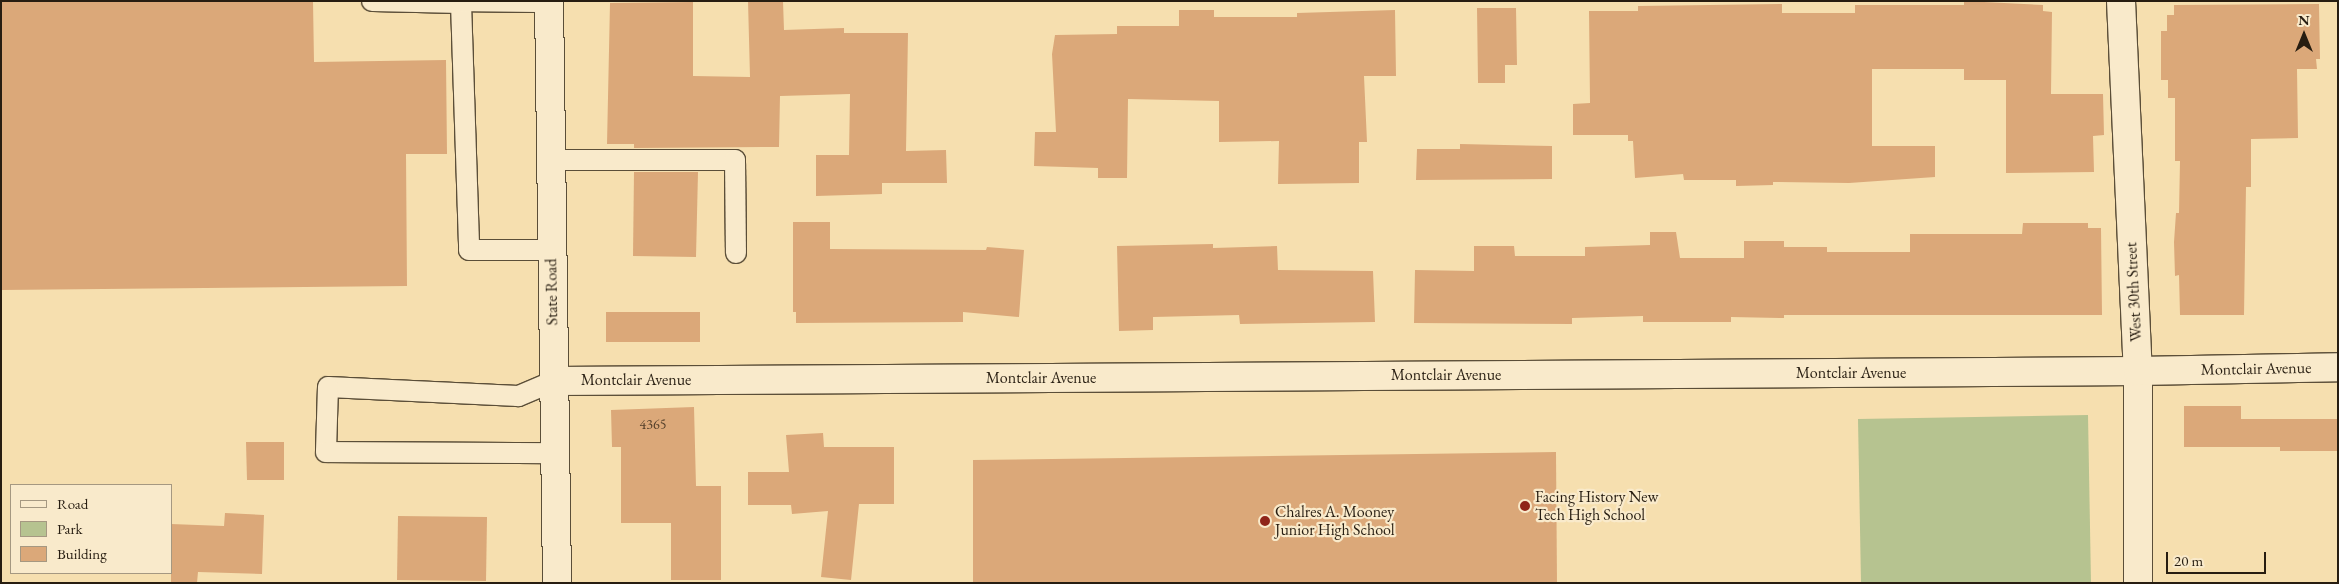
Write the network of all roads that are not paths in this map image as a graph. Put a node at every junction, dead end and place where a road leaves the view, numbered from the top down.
1 (372, 1) edge
2 (2121, 1) edge
3 (461, 2) edge
4 (549, 2) edge
5 (551, 160) junction
6 (552, 250) junction
7 (736, 253) dead end
8 (2338, 367) edge
9 (2138, 371) junction
10 (554, 381) junction
11 (555, 453) junction
12 (557, 583) edge
13 (2138, 583) edge

1 - 3 lane
2 - 9 street, West 30th Street
3 - 4 lane
3 - 6 lane
4 - 5 street, State Road
5 - 6 street, State Road
5 - 7 lane
6 - 10 street, State Road
8 - 9 street, Montclair Avenue
9 - 10 street, Montclair Avenue
9 - 13 street, West 30th Street
10 - 11 street, State Road
10 - 11 lane
11 - 12 street, State Road

